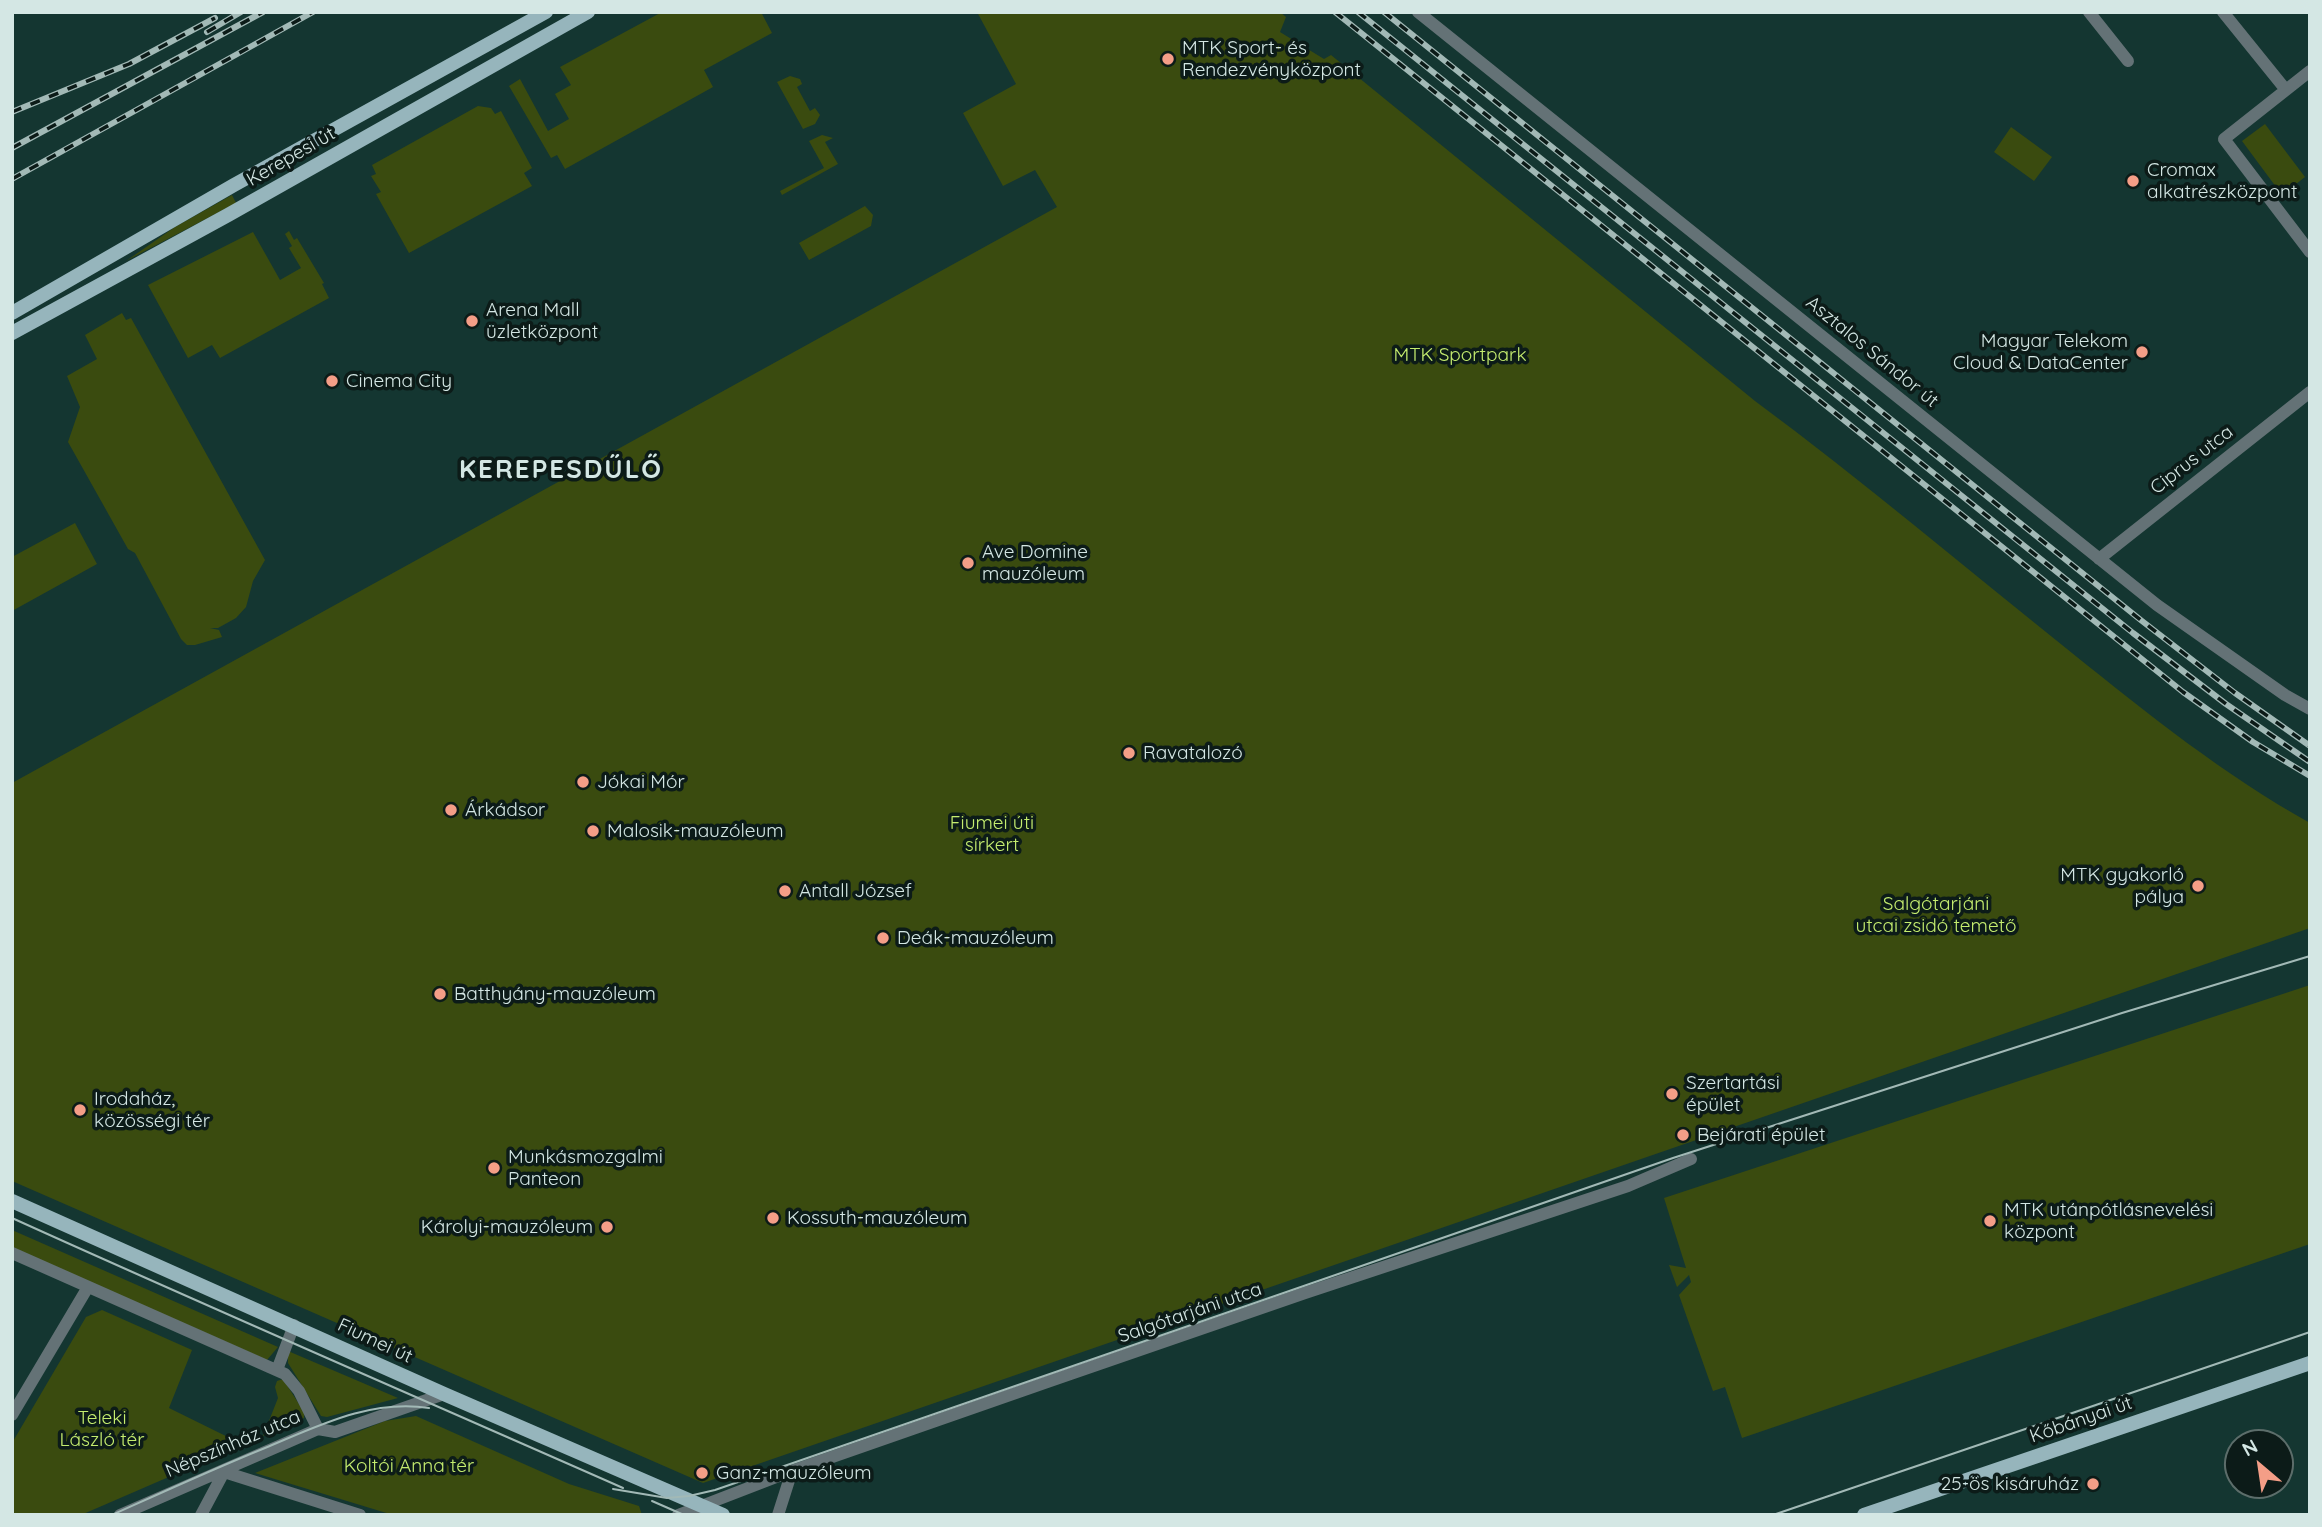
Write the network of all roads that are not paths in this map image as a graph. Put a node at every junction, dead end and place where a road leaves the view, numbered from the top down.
1 (546, 12) edge
2 (588, 12) edge
3 (1418, 12) edge
4 (2089, 12) edge
5 (2223, 12) edge
6 (2127, 61) dead end
7 (2310, 71) edge
8 (2286, 90) junction
9 (2310, 252) edge
10 (12, 313) edge
11 (12, 333) edge
12 (2310, 392) edge
13 (2099, 559) junction
14 (2310, 709) edge
15 (1691, 1159) dead end
16 (12, 1201) edge
17 (12, 1253) edge
18 (88, 1287) junction
19 (294, 1325) junction
20 (2310, 1363) edge
21 (277, 1370) junction
22 (444, 1394) junction
23 (12, 1415) edge
24 (318, 1429) junction
25 (223, 1470) junction
26 (792, 1471) junction
27 (701, 1505) junction
28 (120, 1515) edge
29 (201, 1515) edge
30 (360, 1515) edge
31 (678, 1515) edge
32 (723, 1515) edge
33 (778, 1515) edge
34 (1864, 1515) edge

1 - 10 main road, Kerepesi út
2 - 11 main road, Kerepesi út
3 - 13 street, Asztalos Sándor út
4 - 6 street
5 - 8 street
7 - 8 street
8 - 9 street
12 - 13 street, Ciprus utca
13 - 14 street, Asztalos Sándor út
15 - 26 street, Salgótarjáni utca
16 - 19 main road, Fiumei út
17 - 18 street
18 - 21 street
18 - 23 street
19 - 21 street
19 - 22 main road, Fiumei út
20 - 34 main road, Kőbányai út
21 - 24 street
22 - 24 street, Népszínház utca
22 - 27 main road, Fiumei út
24 - 25 street, Népszínház utca
25 - 28 street, Népszínház utca
25 - 29 street
25 - 30 street
26 - 27 street, Salgótarjáni utca
26 - 33 street
27 - 31 street, Salgótarjáni utca
27 - 32 main road, Fiumei út

